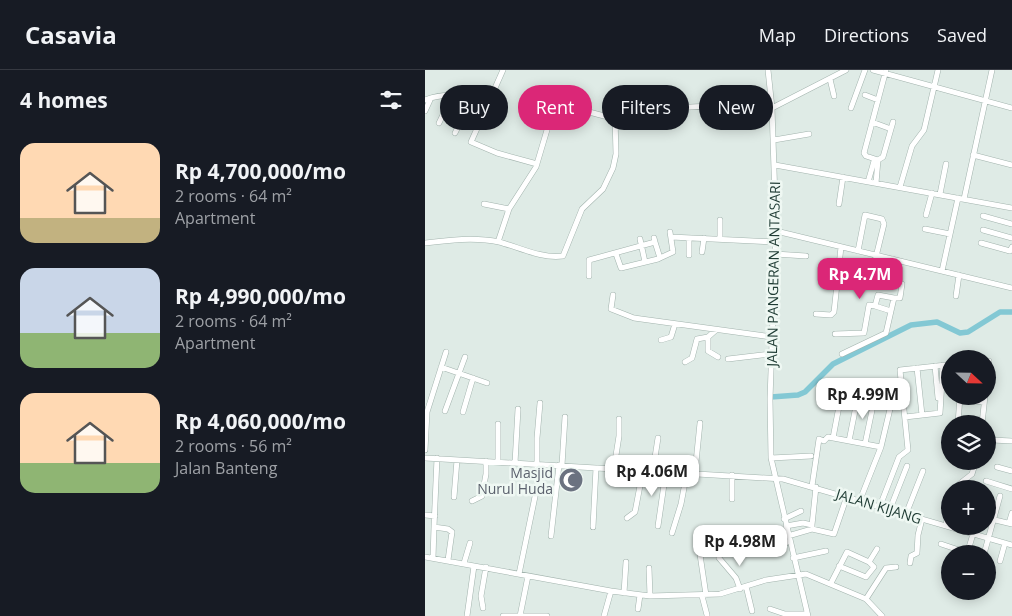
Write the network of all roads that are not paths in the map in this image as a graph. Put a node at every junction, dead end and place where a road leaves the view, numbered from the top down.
1 (503, 70) edge
2 (768, 70) edge
3 (846, 70) edge
4 (865, 70) edge
5 (873, 70) edge
6 (938, 70) edge
7 (992, 70) edge
8 (886, 72) edge
9 (830, 79) junction
10 (497, 85) edge
11 (770, 85) edge
12 (935, 87) junction
13 (865, 95) dead end
14 (834, 96) dead end
15 (440, 97) edge
16 (431, 98) junction
17 (425, 100) edge
18 (878, 100) junction
19 (985, 101) junction
20 (773, 108) joint
21 (851, 108) dead end
22 (1012, 108) edge
23 (425, 111) edge
24 (602, 115) edge
25 (872, 122) junction
26 (893, 122) dead end
27 (456, 130) edge
28 (477, 130) edge
29 (615, 130) edge
30 (891, 130) junction
31 (455, 133) dead end
32 (809, 134) dead end
33 (774, 140) junction
34 (973, 155) junction
35 (876, 160) junction
36 (537, 164) junction
37 (946, 164) dead end
38 (775, 165) junction
39 (1012, 165) edge
40 (843, 177) junction
41 (868, 182) junction
42 (876, 183) junction
43 (900, 187) junction
44 (932, 193) junction
45 (940, 194) junction
46 (961, 199) junction
47 (484, 204) dead end
48 (839, 204) dead end
49 (1012, 208) edge
50 (509, 209) junction
51 (926, 215) dead end
52 (983, 216) dead end
53 (720, 220) dead end
54 (1012, 224) edge
55 (925, 229) dead end
56 (983, 230) dead end
57 (776, 231) junction
58 (992, 232) junction
59 (950, 234) junction
60 (689, 238) junction
61 (704, 238) junction
62 (1012, 238) edge
63 (640, 239) dead end
64 (720, 239) junction
65 (498, 242) junction
66 (775, 242) junction
67 (425, 243) edge
68 (981, 243) dead end
69 (989, 245) junction
70 (642, 246) junction
71 (1012, 246) edge
72 (841, 248) junction
73 (858, 251) junction
74 (703, 252) dead end
75 (616, 254) junction
76 (775, 254) junction
77 (689, 255) dead end
78 (876, 255) junction
79 (806, 256) dead end
80 (660, 258) junction
81 (893, 259) junction
82 (645, 262) junction
83 (942, 271) junction
84 (959, 275) junction
85 (589, 276) dead end
86 (888, 281) junction
87 (1012, 288) edge
88 (613, 295) dead end
89 (956, 296) dead end
90 (894, 298) junction
91 (875, 306) junction
92 (891, 311) junction
93 (816, 314) dead end
94 (675, 324) junction
95 (716, 330) junction
96 (864, 333) junction
97 (835, 334) dead end
98 (708, 338) junction
99 (771, 338) junction
100 (661, 340) dead end
101 (865, 343) junction
102 (446, 352) dead end
103 (771, 354) junction
104 (843, 354) dead end
105 (465, 357) dead end
106 (718, 358) dead end
107 (728, 359) dead end
108 (685, 362) dead end
109 (935, 366) junction
110 (441, 367) junction
111 (917, 368) junction
112 (459, 373) junction
113 (473, 378) junction
114 (487, 383) dead end
115 (858, 396) dead end
116 (875, 396) dead end
117 (841, 401) dead end
118 (541, 402) dead end
119 (518, 409) dead end
120 (889, 409) dead end
121 (445, 411) dead end
122 (463, 412) dead end
123 (940, 413) junction
124 (922, 415) junction
125 (565, 417) dead end
126 (905, 417) junction
127 (619, 419) dead end
128 (700, 423) dead end
129 (499, 424) dead end
130 (658, 438) dead end
131 (833, 438) junction
132 (996, 440) edge
133 (849, 441) junction
134 (1012, 441) edge
135 (865, 444) junction
136 (881, 447) junction
137 (425, 450) edge
138 (811, 456) dead end
139 (425, 458) edge
140 (437, 458) junction
141 (771, 458) junction
142 (457, 460) junction
143 (486, 461) junction
144 (499, 461) junction
145 (515, 462) junction
146 (537, 464) junction
147 (561, 465) junction
148 (907, 466) dead end
149 (997, 467) dead end
150 (596, 468) junction
151 (614, 468) junction
152 (639, 470) junction
153 (653, 470) junction
154 (973, 470) edge
155 (666, 471) junction
156 (923, 471) dead end
157 (1012, 471) edge
158 (687, 472) junction
159 (695, 472) junction
160 (732, 474) junction
161 (775, 478) junction
162 (964, 480) edge
163 (996, 484) edge
164 (814, 487) junction
165 (1012, 488) edge
166 (847, 496) junction
167 (1000, 496) dead end
168 (454, 497) dead end
169 (733, 499) dead end
170 (861, 500) junction
171 (472, 501) dead end
172 (880, 506) junction
173 (890, 509) junction
174 (801, 511) dead end
175 (996, 512) edge
176 (1012, 513) edge
177 (906, 514) junction
178 (425, 515) edge
179 (435, 516) junction
180 (627, 518) dead end
181 (784, 519) junction
182 (922, 519) junction
183 (996, 520) edge
184 (1011, 524) edge
185 (941, 525) edge
186 (658, 526) dead end
187 (786, 526) junction
188 (434, 527) junction
189 (593, 527) dead end
190 (812, 527) junction
191 (672, 533) dead end
192 (977, 535) edge
193 (990, 535) edge
194 (551, 536) dead end
195 (765, 537) dead end
196 (789, 538) junction
197 (989, 538) junction
198 (698, 541) dead end
199 (471, 543) dead end
200 (1005, 543) junction
201 (941, 544) dead end
202 (944, 545) edge
203 (987, 545) edge
204 (1012, 545) edge
205 (877, 549) dead end
206 (775, 550) dead end
207 (826, 551) dead end
208 (425, 557) edge
209 (433, 558) junction
210 (719, 558) dead end
211 (793, 558) junction
212 (448, 560) junction
213 (1001, 561) dead end
214 (626, 562) dead end
215 (869, 562) junction
216 (464, 563) junction
217 (910, 563) dead end
218 (473, 566) junction
219 (839, 566) junction
220 (487, 567) junction
221 (896, 567) dead end
222 (649, 568) dead end
223 (519, 574) junction
224 (797, 574) junction
225 (528, 576) junction
226 (831, 583) junction
227 (746, 586) junction
228 (740, 589) junction
229 (611, 591) junction
230 (624, 593) junction
231 (641, 595) junction
232 (704, 595) junction
233 (649, 596) junction
234 (866, 598) junction
235 (483, 608) dead end
236 (638, 609) dead end
237 (771, 609) dead end
238 (752, 611) dead end
239 (707, 615) edge
240 (807, 615) edge
241 (467, 616) edge
242 (503, 616) edge
243 (520, 616) edge
244 (547, 616) edge
245 (604, 616) edge
246 (881, 616) edge

1 - 10 street
2 - 11 street, JALAN PANGERAN ANTASARI
3 - 9 street
4 - 21 street
5 - 8 street
6 - 12 street
7 - 19 street
8 - 12 street
8 - 18 street
9 - 14 street
9 - 20 street
12 - 19 street
12 - 43 street
13 - 18 street
15 - 16 street
16 - 17 street
16 - 23 street
18 - 25 street
19 - 22 street
19 - 34 street
20 - 33 street, JALAN PANGERAN ANTASARI
24 - 36 street
25 - 30 street
25 - 35 street
26 - 30 street
27 - 31 street
28 - 36 street
29 - 65 street
30 - 35 street
32 - 33 street
33 - 38 street, JALAN PANGERAN ANTASARI
34 - 39 street
34 - 46 street
35 - 41 street
35 - 42 street
36 - 50 street
37 - 45 street
38 - 40 street
38 - 57 street, JALAN PANGERAN ANTASARI
40 - 41 street
40 - 48 street
41 - 42 street
42 - 43 street
43 - 44 street
44 - 45 street
44 - 51 street
45 - 46 street
46 - 49 street
46 - 59 street
47 - 50 street
50 - 65 street
52 - 54 street
53 - 64 street
55 - 59 street
56 - 58 street
57 - 66 street, JALAN PANGERAN ANTASARI
57 - 72 street
58 - 62 street
58 - 69 street
59 - 83 street
60 - 61 street
60 - 77 street
60 - 80 street
61 - 64 street
61 - 74 street
63 - 70 street
64 - 66 street
65 - 67 street
66 - 76 street, JALAN PANGERAN ANTASARI
68 - 69 street
69 - 71 street
70 - 75 street
70 - 80 street
70 - 82 street
72 - 73 street
72 - 93 street
73 - 78 street
73 - 78 street
75 - 82 street
75 - 85 street
76 - 79 street
76 - 99 street, JALAN PANGERAN ANTASARI
78 - 81 street
78 - 86 street
80 - 82 street
81 - 83 street
81 - 86 street
83 - 84 street
84 - 87 street
84 - 89 street
86 - 90 street
88 - 94 street
90 - 91 street
90 - 92 street
91 - 92 street
91 - 96 street
92 - 101 street
94 - 95 street
94 - 100 street
95 - 98 street
95 - 99 street
96 - 97 street
96 - 101 street
98 - 106 street
98 - 108 street
99 - 103 street, JALAN PANGERAN ANTASARI
101 - 104 street
102 - 110 street
103 - 107 street
103 - 141 street, JALAN PANGERAN ANTASARI
105 - 112 street
109 - 111 street
109 - 123 street
109 - 123 street
110 - 112 street
110 - 137 street
111 - 124 street
111 - 126 street
112 - 113 street
112 - 121 street
113 - 114 street
113 - 122 street
115 - 133 street
116 - 135 street
117 - 131 street
118 - 146 street
119 - 145 street
120 - 136 street
123 - 124 street
124 - 126 street
125 - 147 street
126 - 172 street
127 - 151 street
128 - 159 street
129 - 144 street
130 - 153 street
131 - 133 street
131 - 164 street
132 - 134 street
133 - 135 street
135 - 136 street
136 - 170 street
138 - 141 street
139 - 140 street, JALAN KIJANG
140 - 142 street, JALAN KIJANG
140 - 179 street
141 - 161 street, JALAN PANGERAN ANTASARI
142 - 143 street, JALAN KIJANG
142 - 168 street
143 - 144 street, JALAN KIJANG
143 - 171 street
144 - 145 street, JALAN KIJANG
145 - 146 street, JALAN KIJANG
146 - 147 street, JALAN KIJANG
146 - 223 street
147 - 150 street, JALAN KIJANG
147 - 194 street
148 - 173 street
149 - 157 street
150 - 151 street, JALAN KIJANG
150 - 189 street
151 - 152 street, JALAN KIJANG
152 - 153 street, JALAN KIJANG
152 - 180 street
153 - 155 street, JALAN KIJANG
154 - 162 street
155 - 158 street, JALAN KIJANG
155 - 186 street
156 - 177 street
158 - 159 street, JALAN KIJANG
158 - 191 street
159 - 160 street, JALAN KIJANG
160 - 161 street, JALAN KIJANG
160 - 169 street
161 - 164 street, JALAN KIJANG
161 - 181 street, JALAN PANGERAN ANTASARI
163 - 165 street
164 - 166 street, JALAN KIJANG
164 - 190 street
166 - 170 street, JALAN KIJANG
166 - 190 street
167 - 175 street
170 - 172 street, JALAN KIJANG
172 - 173 street, JALAN KIJANG
173 - 177 street, JALAN KIJANG
174 - 181 street
176 - 184 street
177 - 182 street, JALAN KIJANG
178 - 179 street
179 - 188 street
181 - 187 street, JALAN PANGERAN ANTASARI
182 - 185 street, JALAN KIJANG
182 - 217 street
183 - 184 street
187 - 190 street
187 - 196 street, JALAN PANGERAN ANTASARI
188 - 209 street
188 - 212 street
190 - 196 street
192 - 197 street, JALAN KIJANG
193 - 197 street
195 - 196 street
196 - 206 street
196 - 211 street, JALAN PANGERAN ANTASARI
197 - 200 street, JALAN KIJANG
197 - 203 street
198 - 232 street
199 - 216 street
200 - 204 street, JALAN KIJANG
200 - 213 street
201 - 202 street
205 - 215 street
207 - 211 street
208 - 209 street
209 - 212 street
210 - 228 street
211 - 224 street, JALAN PANGERAN ANTASARI
212 - 216 street
214 - 230 street
215 - 219 street
215 - 219 street
216 - 218 street
218 - 220 street
218 - 241 street
219 - 226 street
220 - 223 street
220 - 235 street
221 - 234 street
222 - 233 street
223 - 225 street
224 - 226 street
224 - 227 street
224 - 240 street, JALAN PANGERAN ANTASARI
225 - 229 street
225 - 243 street
226 - 234 street
227 - 228 street
227 - 238 street
228 - 232 street
229 - 230 street
229 - 245 street
230 - 231 street
231 - 233 street
231 - 236 street
232 - 233 street
232 - 239 street
234 - 246 street
237 - 240 street
242 - 243 street
243 - 244 street

